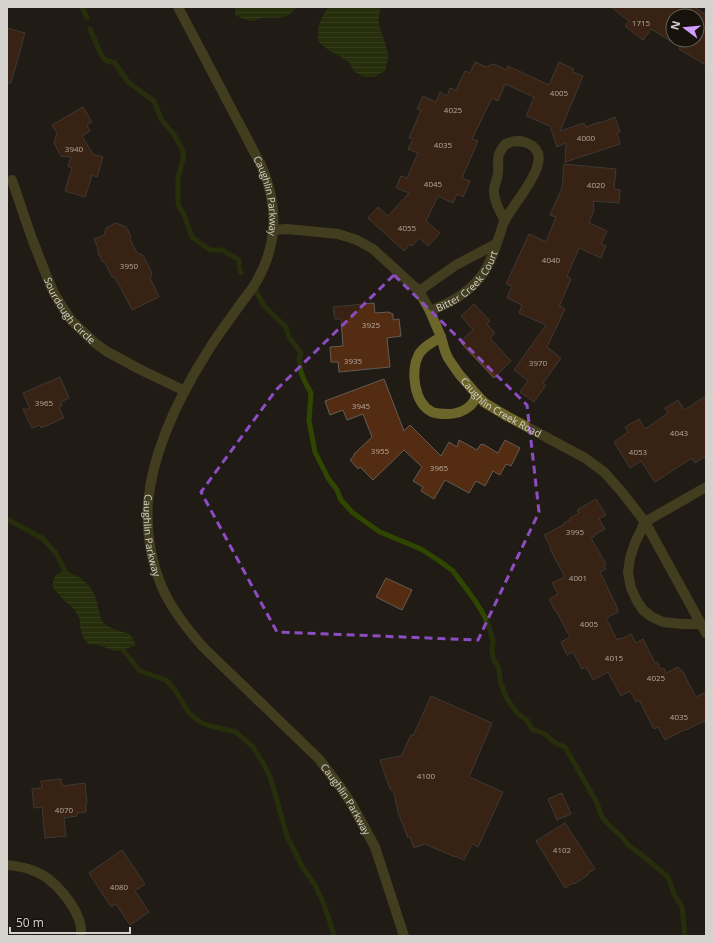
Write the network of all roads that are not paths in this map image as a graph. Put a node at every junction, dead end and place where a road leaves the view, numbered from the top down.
1 (178, 7) edge
2 (12, 180) dead end
3 (505, 221) junction
4 (273, 230) junction
5 (496, 244) junction
6 (420, 291) junction
7 (430, 311) junction
8 (441, 337) junction
9 (185, 391) junction
10 (478, 396) junction
11 (706, 487) edge
12 (645, 522) junction
13 (704, 629) edge
14 (7, 865) edge
15 (81, 936) edge
16 (404, 936) edge

1 - 4 street, Caughlin Parkway
2 - 9 street, Sourdough Circle
3 - 3 street, Bitter Creek Court
3 - 5 street, Bitter Creek Court
4 - 6 street, Caughlin Creek Road
4 - 9 street, Caughlin Parkway
5 - 6 street, Bitter Creek Court
5 - 7 street, Bitter Creek Court
6 - 7 street, Caughlin Creek Road
7 - 8 street, Caughlin Creek Road
8 - 10 street, Caughlin Creek Road
8 - 10 street
9 - 16 street, Caughlin Parkway
10 - 12 street, Caughlin Creek Road
11 - 12 street
12 - 13 street, Caughlin Creek Road
12 - 13 street
14 - 15 street

